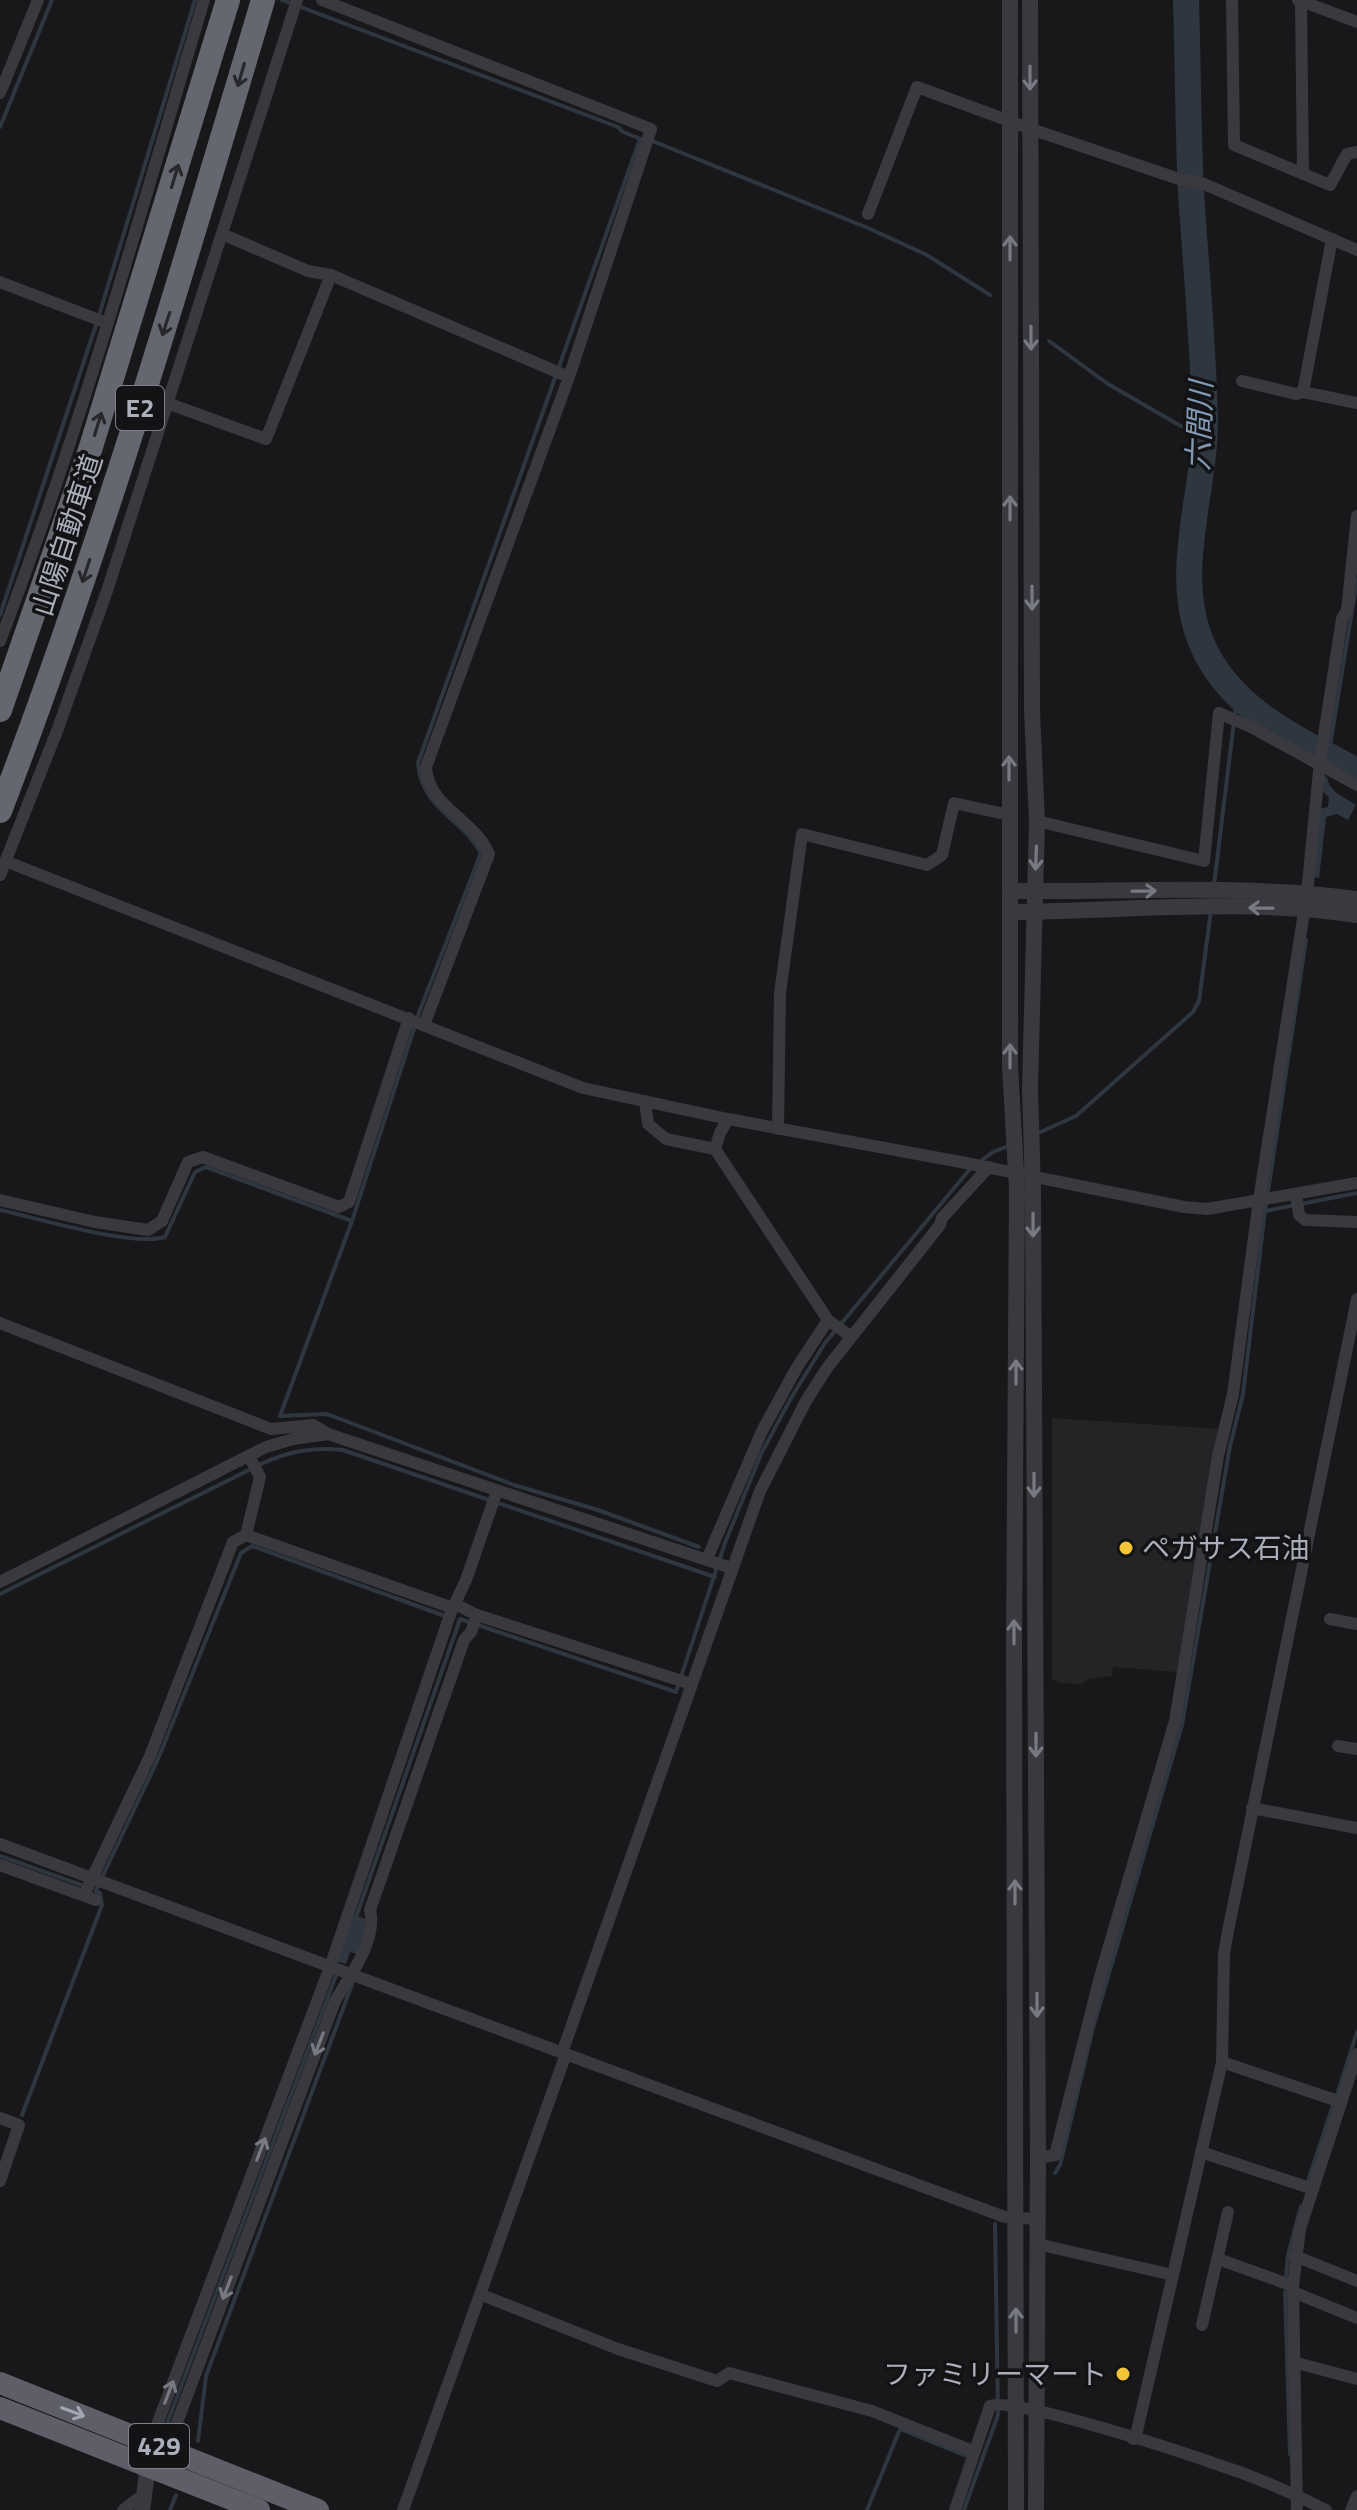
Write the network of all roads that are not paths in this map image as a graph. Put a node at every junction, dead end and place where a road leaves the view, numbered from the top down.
1 (38, 0) edge
2 (204, 0) edge
3 (228, 0) edge
4 (263, 0) edge
5 (297, 0) edge
6 (322, 0) edge
7 (1010, 0) edge
8 (1030, 0) edge
9 (1232, 0) edge
10 (1300, 1) edge
11 (1357, 22) edge
12 (0, 93) edge
13 (1011, 121) junction
14 (1031, 129) junction
15 (1357, 152) edge
16 (1303, 174) junction
17 (868, 214) dead end
18 (222, 234) junction
19 (1332, 239) junction
20 (1357, 250) edge
21 (331, 275) junction
22 (0, 282) edge
23 (100, 321) junction
24 (562, 374) junction
25 (1242, 381) dead end
26 (1303, 392) junction
27 (167, 403) junction
28 (1357, 403) edge
29 (1357, 516) edge
30 (1350, 620) edge
31 (0, 641) edge
32 (0, 710) edge
33 (1320, 762) junction
34 (1357, 785) edge
35 (0, 811) edge
36 (1009, 815) junction
37 (1037, 821) junction
38 (5, 861) junction
39 (0, 875) edge
40 (1010, 891) junction
41 (1035, 891) junction
42 (1202, 899) junction
43 (1357, 899) edge
44 (1306, 901) junction
45 (1034, 911) junction
46 (1010, 912) junction
47 (1357, 915) edge
48 (416, 1022) junction
49 (645, 1101) junction
50 (728, 1119) junction
51 (778, 1129) junction
52 (715, 1149) junction
53 (987, 1167) junction
54 (1015, 1173) junction
55 (1032, 1176) junction
56 (1357, 1183) edge
57 (1264, 1199) junction
58 (0, 1200) edge
59 (1297, 1200) junction
60 (1357, 1222) edge
61 (1357, 1299) edge
62 (830, 1322) junction
63 (0, 1323) edge
64 (847, 1334) junction
65 (1343, 1366) junction
66 (1357, 1369) edge
67 (328, 1434) junction
68 (253, 1463) junction
69 (494, 1500) junction
70 (246, 1535) junction
71 (709, 1560) junction
72 (729, 1567) junction
73 (0, 1582) edge
74 (452, 1612) junction
75 (1330, 1619) dead end
76 (475, 1622) junction
77 (1357, 1624) edge
78 (683, 1682) junction
79 (1338, 1746) dead end
80 (1357, 1749) edge
81 (1252, 1808) junction
82 (1357, 1828) edge
83 (0, 1844) edge
84 (0, 1865) edge
85 (92, 1887) junction
86 (339, 1970) junction
87 (564, 2053) junction
88 (1357, 2054) edge
89 (1222, 2062) junction
90 (1341, 2102) junction
91 (0, 2118) edge
92 (1201, 2152) junction
93 (1038, 2158) junction
94 (0, 2181) edge
95 (1313, 2189) junction
96 (1228, 2212) dead end
97 (1016, 2219) junction
98 (1037, 2219) junction
99 (1037, 2244) junction
100 (1295, 2256) junction
101 (1218, 2259) junction
102 (1173, 2275) junction
103 (1357, 2281) edge
104 (1293, 2289) junction
105 (482, 2295) junction
106 (1357, 2318) edge
107 (1202, 2325) dead end
108 (1293, 2362) junction
109 (1357, 2379) edge
110 (0, 2383) edge
111 (1003, 2404) junction
112 (0, 2408) edge
113 (1036, 2411) junction
114 (1133, 2439) junction
115 (159, 2446) junction
116 (973, 2451) junction
117 (148, 2467) junction
118 (1357, 2496) edge
119 (143, 2502) edge
120 (1297, 2503) edge
121 (123, 2510) edge
122 (259, 2510) edge
123 (318, 2510) edge
124 (403, 2510) edge
125 (955, 2510) edge
126 (1016, 2510) edge
127 (1036, 2510) edge
128 (1326, 2510) edge
129 (1351, 2510) edge

1 - 12 street
2 - 23 street
32 -> 3 highway, 山陽自動車道 / E2
4 -> 35 highway, 山陽自動車道 / E2
5 - 18 street
6 - 24 street
7 - 13 street
8 -> 14 street
9 - 16 street
10 - 11 street
10 - 16 street
13 - 14 street
13 - 17 street
36 -> 13 street
14 - 19 street
14 -> 37 street
15 - 16 street
18 - 21 street
18 - 27 street
19 - 20 street
19 - 26 street
21 - 24 street
21 - 27 street
22 - 23 street
23 - 31 street
24 - 48 street
25 - 26 street
26 - 28 street
27 - 38 street
29 - 30 street
30 - 33 street
33 - 34 street
33 - 37 street
33 - 44 street
36 - 40 street
36 - 51 street
37 -> 41 street
38 - 39 street
38 - 48 street
40 - 41 street
40 - 46 street
41 -> 42 street
41 - 45 street
42 - 44 street
42 - 45 street
43 - 44 street
44 - 47 street
44 - 57 street
45 - 46 street
45 - 55 street
54 -> 46 street
48 - 49 street
48 - 58 street
49 - 50 street
49 - 52 street
50 - 51 street
50 - 52 street
51 - 53 street
52 - 62 street
53 - 54 street
53 - 64 street
54 - 55 street
97 -> 54 street
55 - 57 street
55 -> 93 street
56 - 59 street
57 - 59 street
57 - 93 street
59 - 60 street
61 - 65 street
62 - 64 street
62 - 71 street
63 - 67 street
64 - 72 street
65 - 66 street
65 - 81 street
67 - 68 street
67 - 69 street
68 - 70 street
68 - 73 street
69 - 71 street
69 - 74 street
70 - 74 street
70 - 85 street
71 - 72 street
72 - 78 street
74 - 76 street
74 - 86 street
75 - 77 street
76 - 78 street
76 - 86 street
78 - 87 street
79 - 80 street
81 - 82 street
81 - 89 street
83 - 85 street
84 - 85 street
85 - 86 street
86 - 87 street
115 -> 86 street
86 -> 115 street
87 - 97 street
87 - 105 street
88 - 90 street
89 - 90 street
89 - 92 street
90 - 95 street
91 - 94 street
92 - 95 street
92 - 102 street
93 - 98 street
95 - 100 street
96 - 101 street
97 - 98 street
111 -> 97 street
98 - 99 street
99 - 102 street
99 - 113 street
100 - 103 street
100 - 104 street
101 - 104 street
101 - 107 street
102 - 114 street
104 - 106 street
104 - 108 street
105 - 116 street
105 - 124 street
108 - 109 street
108 - 120 street
110 -> 115 highway, 429
111 - 113 street
111 - 116 street
111 - 126 street
112 - 117 highway, 429
113 - 114 street
113 - 127 street
114 - 120 street
115 - 117 street
115 - 117 street
115 - 123 highway, 429
116 - 125 street
117 - 119 street
117 - 122 highway, 429
118 - 129 street
119 - 121 street
120 - 128 street

